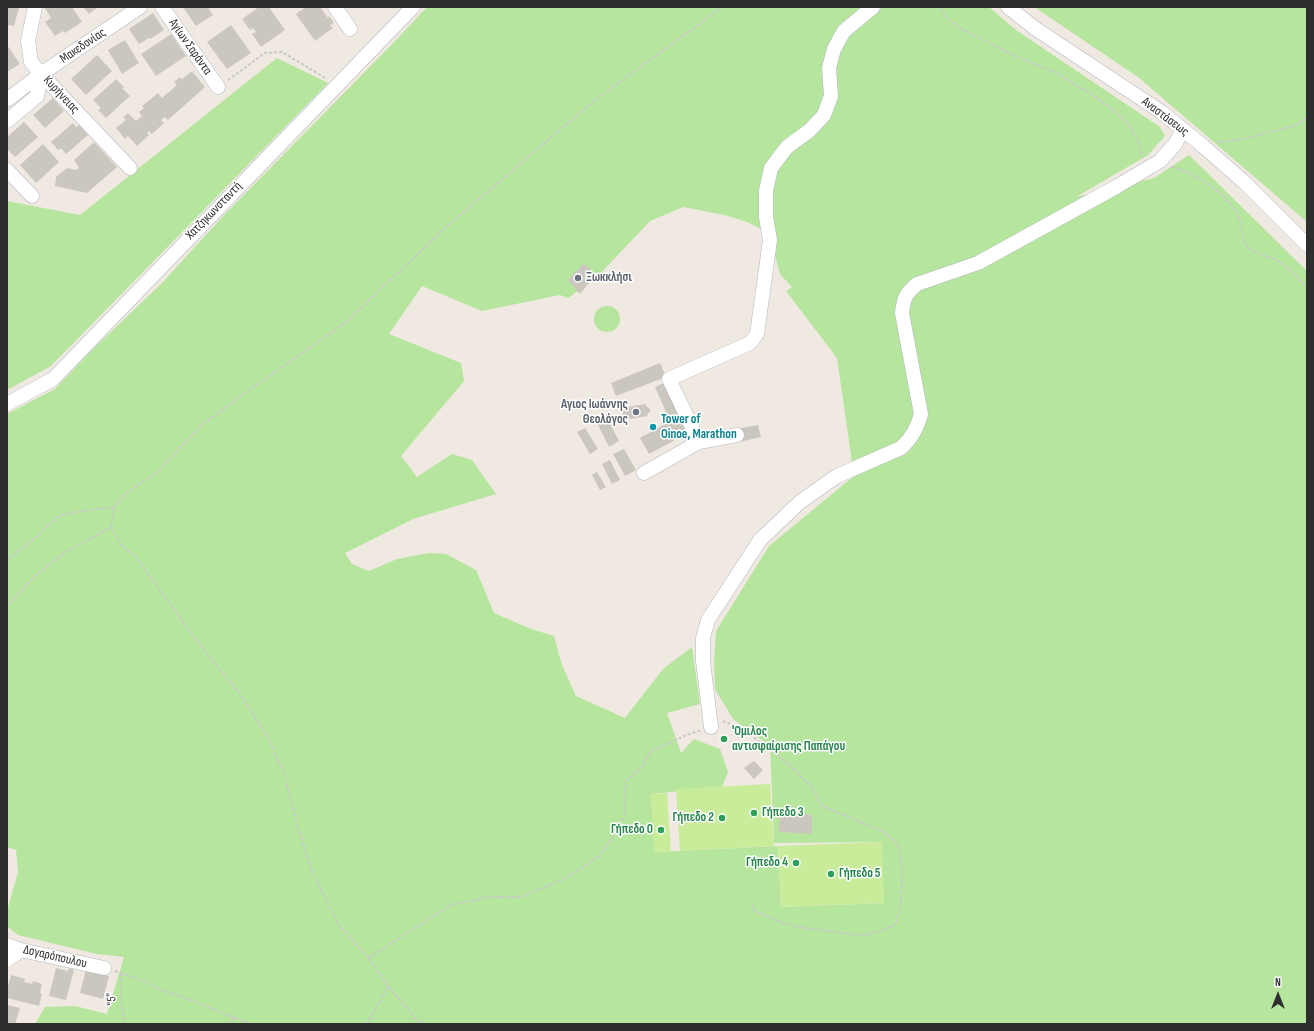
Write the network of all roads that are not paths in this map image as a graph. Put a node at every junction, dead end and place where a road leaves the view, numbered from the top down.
1 (35, 7) edge
2 (140, 7) edge
3 (162, 7) edge
4 (335, 7) edge
5 (413, 7) edge
6 (873, 7) edge
7 (1008, 7) edge
8 (350, 29) dead end
9 (41, 74) junction
10 (218, 87) road end
11 (7, 100) edge
12 (7, 121) edge
13 (1183, 130) junction
14 (130, 168) dead end
15 (7, 170) edge
16 (32, 196) dead end
17 (1307, 245) edge
18 (7, 404) edge
19 (737, 434) dead end
20 (699, 442) junction
21 (644, 473) dead end
22 (711, 727) road end
23 (7, 945) edge
24 (21, 950) junction
25 (7, 960) edge
26 (104, 968) road end

1 - 9 street, Κυρήνειας
2 - 9 street, Μακεδονίας
3 - 10 street, Αγίων Σαράντα
4 - 8 street
5 - 18 street, Χατζηκωνσταντή
6 - 20 street
7 - 13 street, Αναστάσεως
9 - 11 street, Μακεδονίας
9 - 12 street
9 - 14 street, Κυρήνειας
13 - 17 street, Αναστάσεως
13 - 22 street
15 - 16 street
19 - 20 street
20 - 21 street
23 - 24 street, Δογαρόπουλου
24 - 25 street
24 - 26 street, Δογαρόπουλου

